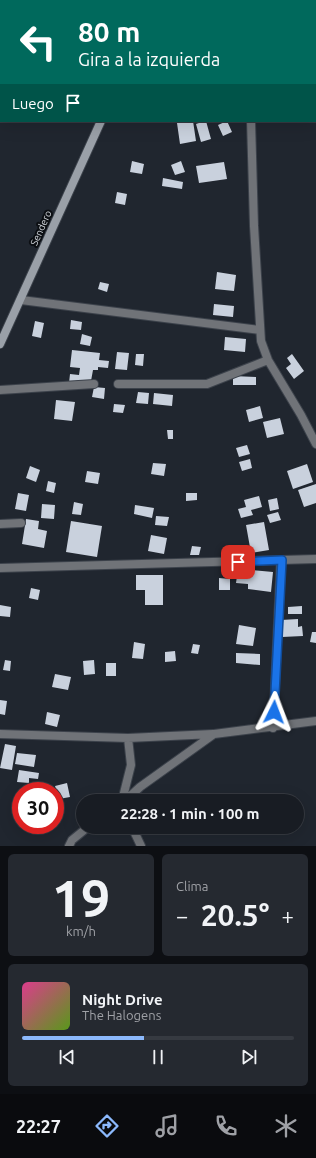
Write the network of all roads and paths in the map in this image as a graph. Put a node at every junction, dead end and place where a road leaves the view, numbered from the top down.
1 (101, 122) edge
2 (251, 122) edge
3 (21, 300) junction
4 (260, 330) junction
5 (0, 344) edge
6 (268, 360) junction
7 (94, 384) dead end
8 (118, 384) dead end
9 (0, 390) edge
10 (316, 444) edge
11 (21, 523) dead end
12 (0, 524) edge
13 (282, 560) junction
14 (316, 560) edge
15 (0, 568) edge
16 (316, 721) edge
17 (273, 728) junction
18 (0, 734) edge
19 (214, 734) junction
20 (128, 738) junction
21 (125, 794) edge
22 (132, 794) edge
23 (79, 834) edge
24 (135, 834) edge
25 (69, 846) edge
26 (141, 846) edge

1 - 3 main road, Sendero
2 - 4 street
3 - 4 street
3 - 5 main road, Sendero
4 - 6 street
6 - 8 street
6 - 10 street
7 - 9 street
11 - 12 street
13 - 14 street
13 - 15 street
13 - 17 street
16 - 17 street
17 - 19 street
18 - 20 street
19 - 20 street
19 - 22 street
20 - 21 street
23 - 25 street
24 - 26 street

